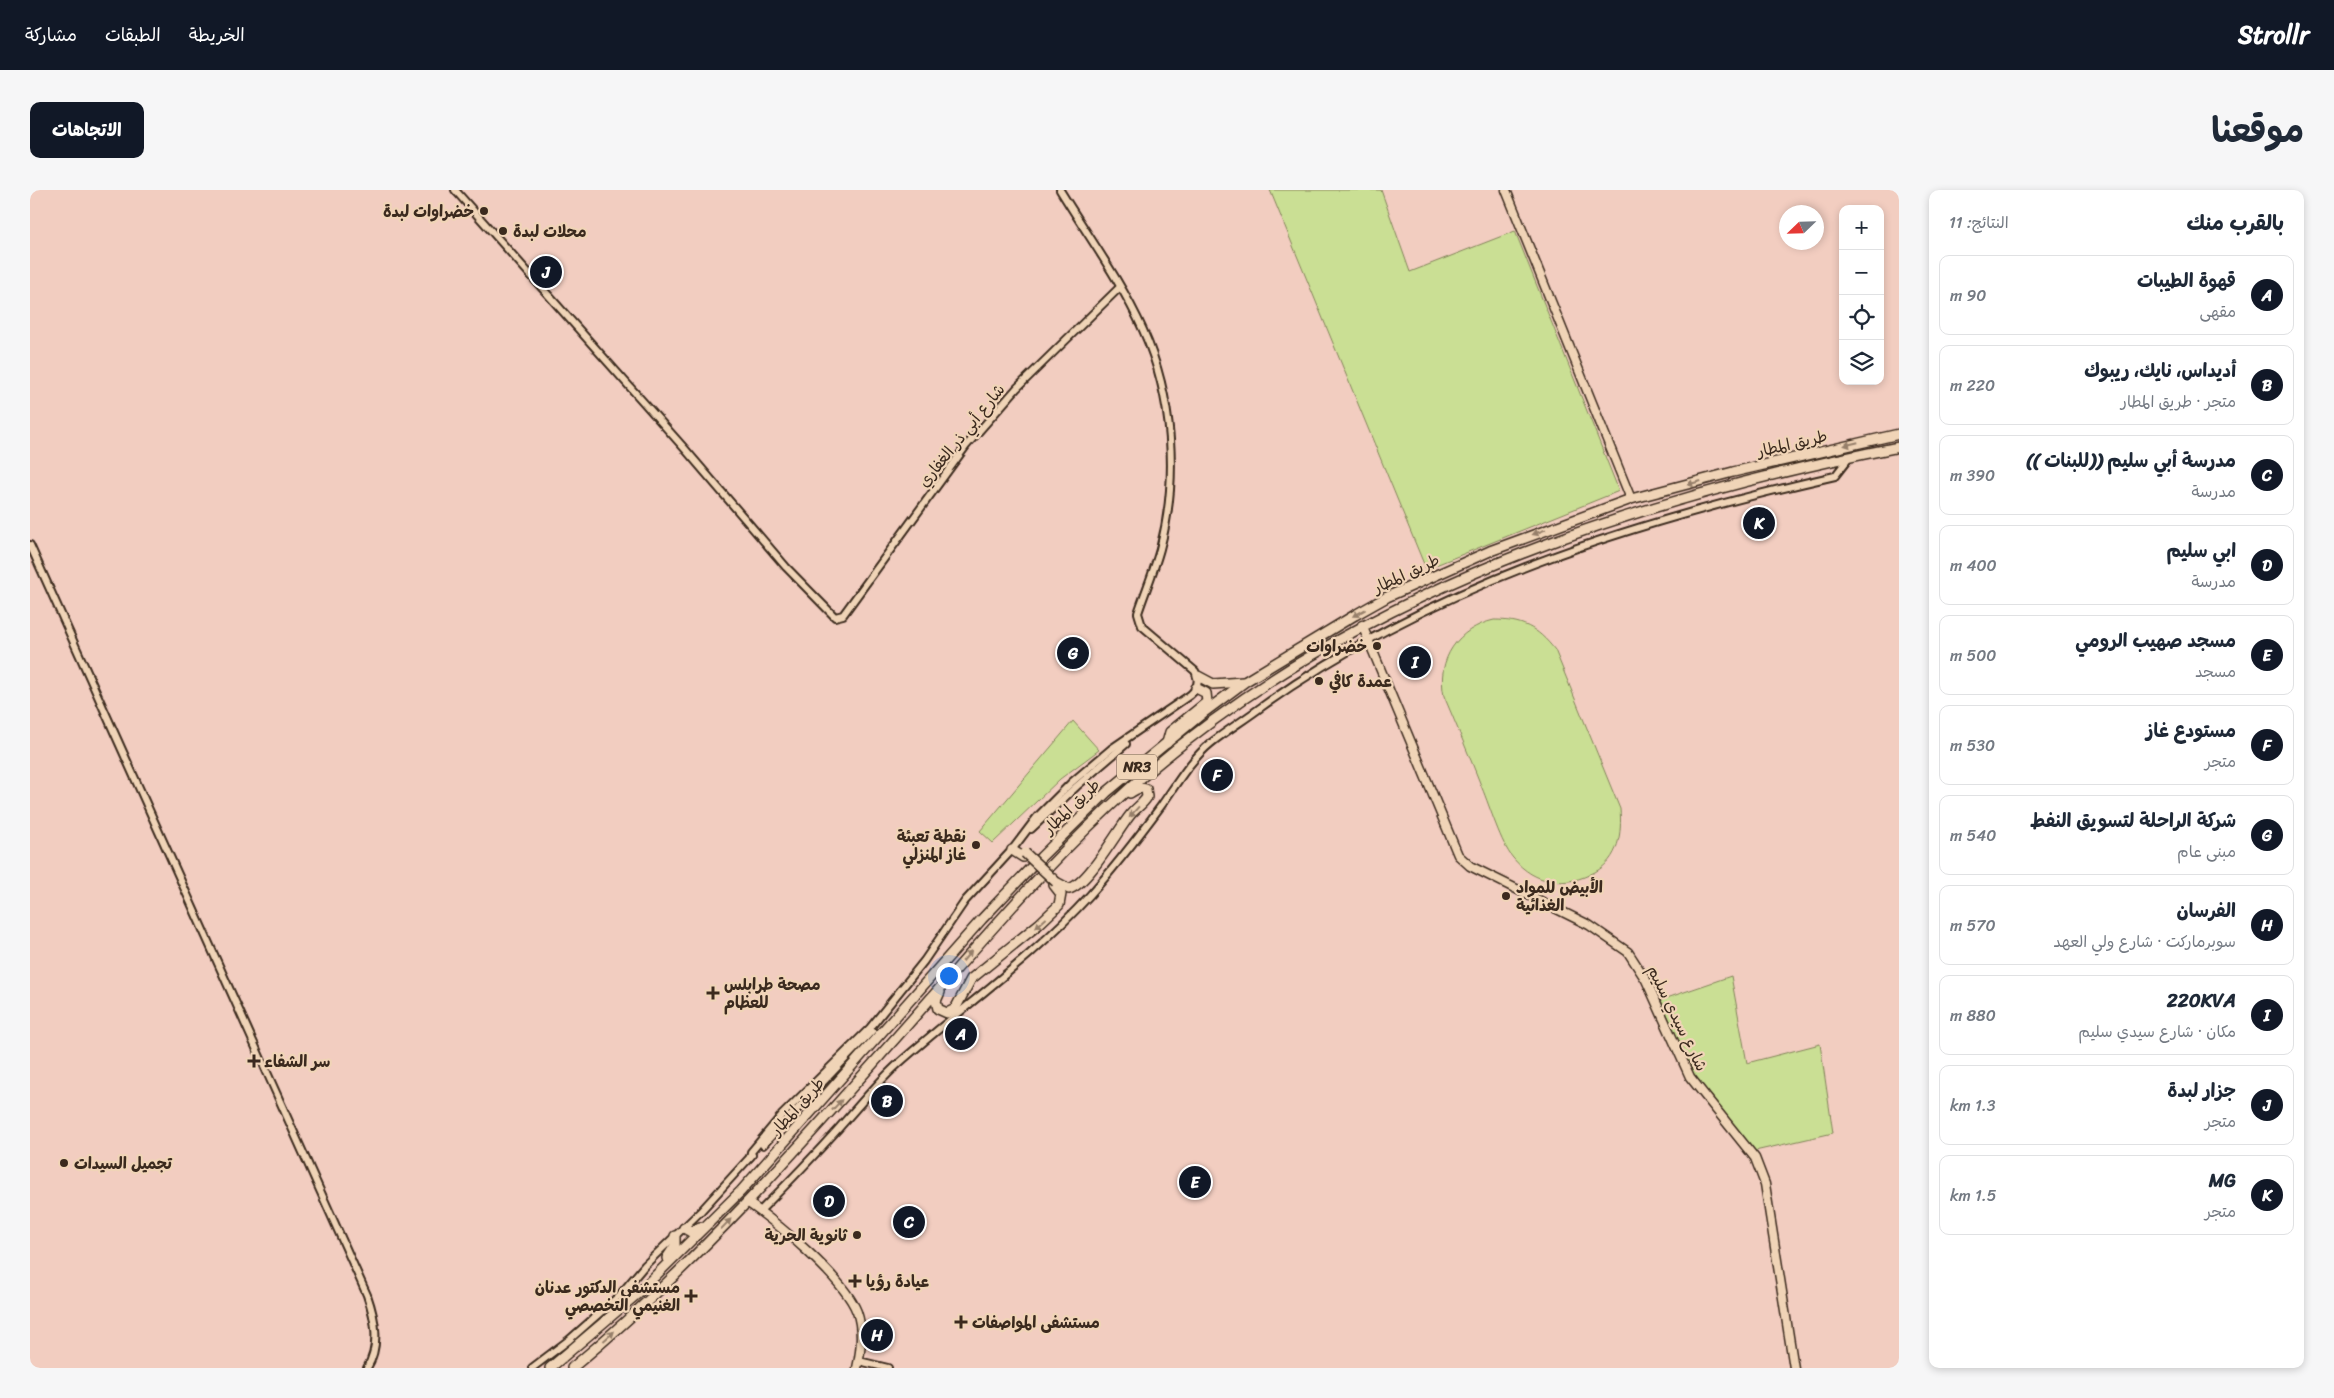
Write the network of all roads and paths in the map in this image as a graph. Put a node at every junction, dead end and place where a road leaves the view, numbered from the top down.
1 (455, 190) edge
2 (1060, 190) edge
3 (1506, 190) edge
4 (1119, 288) junction
5 (1899, 434) edge
6 (1899, 447) edge
7 (1849, 458) junction
8 (1631, 499) junction
9 (30, 545) edge
10 (1362, 625) junction
11 (1368, 639) junction
12 (1198, 676) junction
13 (1246, 681) junction
14 (1196, 688) junction
15 (1167, 743) junction
16 (1075, 840) junction
17 (1018, 843) junction
18 (1055, 883) junction
19 (945, 982) junction
20 (960, 1007) junction
21 (747, 1202) junction
22 (760, 1211) junction
23 (713, 1219) junction
24 (684, 1228) junction
25 (675, 1236) junction
26 (647, 1284) junction
27 (858, 1364) edge
28 (367, 1368) edge
29 (532, 1368) edge
30 (550, 1368) edge
31 (572, 1368) edge
32 (888, 1368) edge
33 (1794, 1368) edge

1 - 4 street, شارع أبي ذر الغفاري
2 - 4 street
3 - 8 main road
4 - 12 street
5 -> 8 highway, طريق المطار / NR3
6 - 7 highway, طريق المطار / NR3
7 - 10 highway, طريق المطار / NR3
7 - 11 street
8 -> 13 highway, طريق المطار / NR3
9 - 28 street
10 - 11 main road, شارع سيدي سليم
10 - 16 highway, طريق المطار / NR3
11 - 20 street
11 - 33 main road, شارع سيدي سليم
12 - 13 highway
12 - 14 street
13 - 15 highway, طريق المطار / NR3
14 - 15 highway
14 - 17 street
15 - 23 highway, طريق المطار / NR3
16 -> 18 highway
19 -> 16 highway, طريق المطار / NR3
17 - 18 highway, bridge
17 - 24 street
18 -> 20 highway
19 - 20 highway
21 -> 19 highway, طريق المطار / NR3
20 - 22 street
21 - 22 main road
31 -> 21 highway, طريق المطار / NR3
22 - 27 main road
23 - 24 highway
23 - 26 highway, طريق المطار / NR3
24 - 25 street
25 - 26 highway
25 - 29 street
26 - 30 highway, طريق المطار / NR3
27 - 32 street

